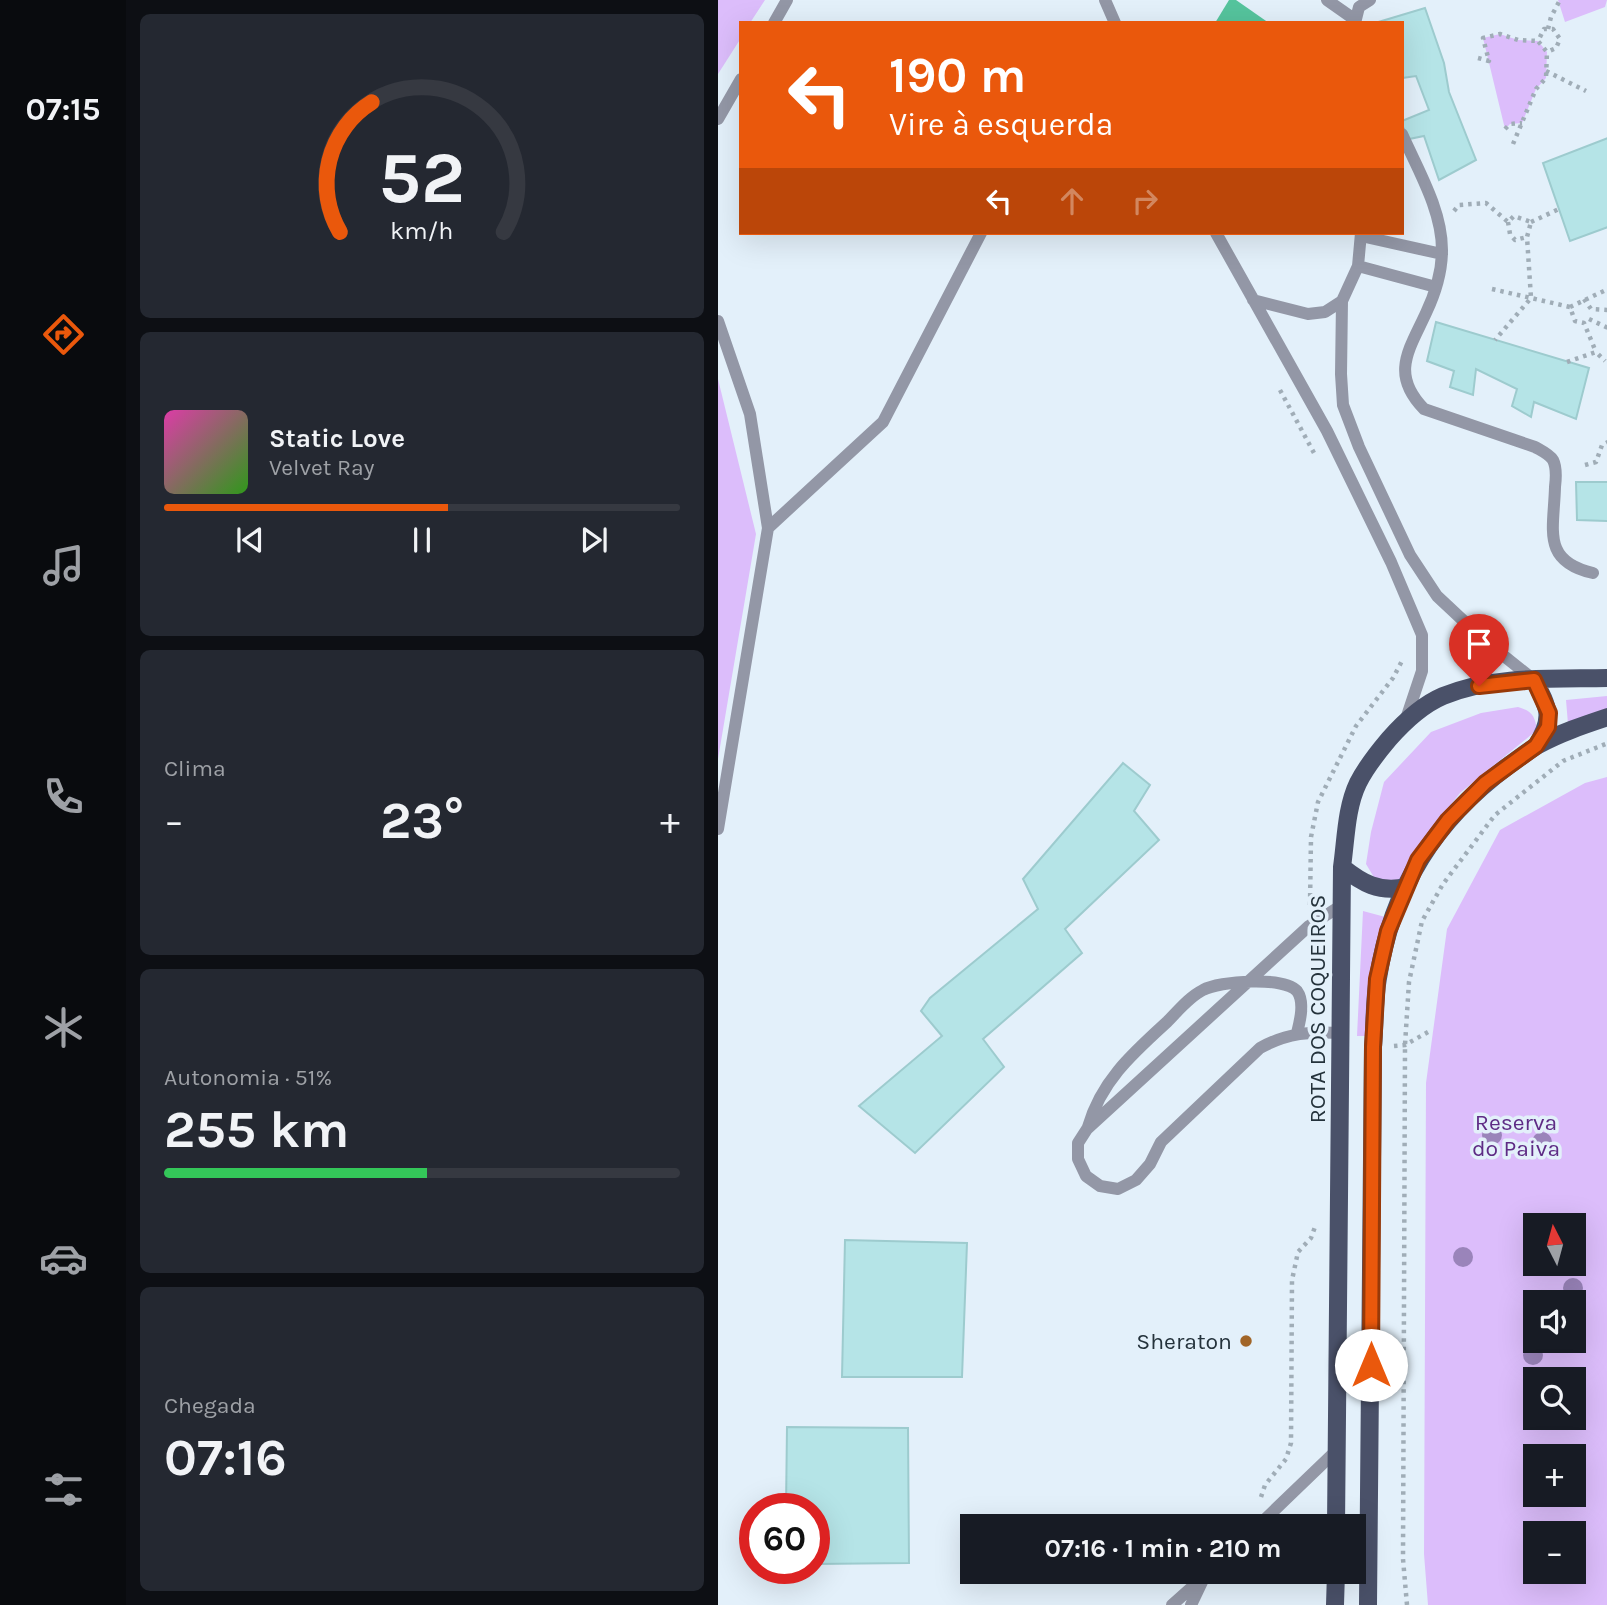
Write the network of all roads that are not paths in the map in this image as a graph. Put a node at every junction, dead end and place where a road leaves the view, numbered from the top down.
1 (787, 0) edge
2 (1105, 0) edge
3 (1326, 0) edge
4 (1370, 0) edge
5 (775, 21) edge
6 (1114, 21) edge
7 (1355, 21) edge
8 (739, 82) edge
9 (718, 119) edge
10 (1404, 139) edge
11 (980, 235) edge
12 (1361, 235) edge
13 (1365, 235) edge
14 (1221, 237) edge
15 (1442, 254) junction
16 (1358, 266) junction
17 (1436, 286) junction
18 (1253, 300) junction
19 (1342, 301) junction
20 (718, 321) edge
21 (768, 528) junction
22 (1593, 573) dead end
23 (1608, 678) edge
24 (1534, 680) junction
25 (1608, 717) edge
26 (1406, 720) junction
27 (1536, 746) junction
28 (718, 829) edge
29 (1342, 867) junction
30 (1406, 887) junction
31 (1342, 905) junction
32 (1249, 982) junction
33 (1297, 1033) junction
34 (1341, 1033) junction
35 (1087, 1129) junction
36 (1338, 1449) junction
37 (1271, 1514) edge
38 (1336, 1514) edge
39 (1195, 1584) edge
40 (1201, 1584) edge
41 (1336, 1584) edge
42 (1172, 1605) edge
43 (1190, 1605) edge
44 (1335, 1605) edge
45 (1368, 1605) edge

1 - 5 lane
2 - 6 lane
3 - 7 lane
4 - 7 lane
8 - 9 lane
10 - 15 lane
11 - 21 lane
12 - 16 lane
13 - 15 lane
14 - 18 lane
15 - 17 lane
16 - 17 lane
16 - 19 lane
17 - 22 lane
18 - 19 lane
18 - 26 lane
19 - 24 lane
20 - 21 lane
21 - 28 lane
23 - 24 main road, ROTA DOS COQUEIROS
24 - 26 main road, ROTA DOS COQUEIROS
24 - 27 main road
25 - 27 main road
26 - 29 main road, ROTA DOS COQUEIROS
27 - 30 main road
29 - 30 main road
29 - 31 main road, ROTA DOS COQUEIROS
30 - 45 main road
31 - 32 lane
31 - 34 main road, ROTA DOS COQUEIROS
32 - 33 lane
32 - 35 lane
32 - 35 lane
33 - 34 lane
33 - 35 lane
34 - 36 main road, ROTA DOS COQUEIROS
36 - 37 lane
36 - 38 main road, ROTA DOS COQUEIROS
39 - 42 lane
40 - 43 lane
41 - 44 main road

